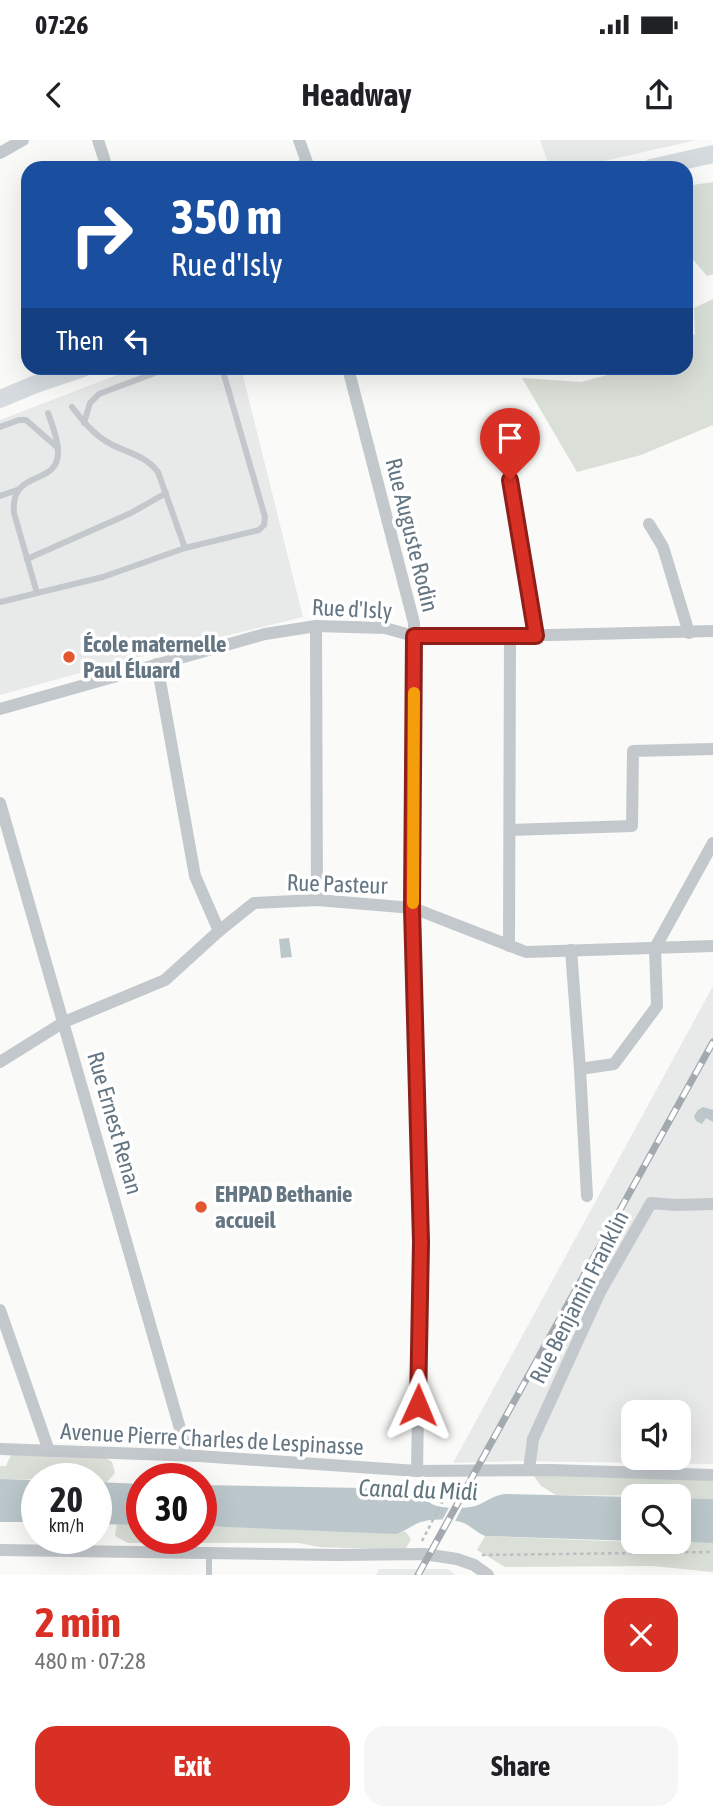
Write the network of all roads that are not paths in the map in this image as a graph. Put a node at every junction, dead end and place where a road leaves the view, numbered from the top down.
1 (23, 140) edge
2 (98, 140) edge
3 (299, 140) edge
4 (0, 153) edge
5 (713, 154) edge
6 (105, 161) edge
7 (307, 161) edge
8 (682, 161) edge
9 (62, 375) edge
10 (149, 375) edge
11 (224, 375) edge
12 (350, 375) edge
13 (0, 399) edge
14 (72, 407) dead end
15 (48, 413) dead end
16 (84, 423) junction
17 (0, 427) edge
18 (58, 448) junction
19 (510, 480) dead end
20 (17, 490) junction
21 (166, 494) junction
22 (0, 496) edge
23 (649, 524) dead end
24 (185, 548) junction
25 (27, 559) junction
26 (37, 593) junction
27 (0, 601) edge
28 (316, 626) junction
29 (713, 631) edge
30 (690, 633) junction
31 (414, 636) junction
32 (510, 636) junction
33 (536, 636) junction
34 (157, 664) junction
35 (0, 709) edge
36 (713, 749) edge
37 (0, 803) edge
38 (510, 830) junction
39 (713, 843) edge
40 (317, 900) junction
41 (412, 908) junction
42 (219, 932) junction
43 (509, 946) junction
44 (713, 946) edge
45 (655, 948) junction
46 (571, 950) junction
47 (64, 1022) junction
48 (0, 1062) edge
49 (580, 1069) junction
50 (587, 1196) dead end
51 (713, 1203) edge
52 (0, 1310) edge
53 (0, 1449) edge
54 (49, 1451) junction
55 (184, 1455) junction
56 (529, 1470) junction
57 (417, 1471) junction
58 (713, 1475) edge
59 (0, 1550) edge
60 (126, 1552) edge
61 (217, 1553) edge
62 (209, 1554) edge
63 (208, 1575) edge
64 (488, 1575) edge

1 - 4 street
2 - 6 street
3 - 7 street
5 - 8 main road
9 - 13 main road
10 - 16 lane
11 - 24 lane
12 - 31 street, Rue Auguste Rodin
14 - 16 lane
15 - 18 lane
16 - 21 lane
17 - 18 lane
18 - 20 lane
19 - 33 street
20 - 22 lane
20 - 25 lane
21 - 24 lane
21 - 25 lane
23 - 30 street
24 - 26 lane
25 - 26 lane
26 - 27 lane
28 - 31 street, Rue d'Isly
28 - 34 street, Rue d'Isly
28 - 40 street
29 - 30 street, Rue d'Isly
30 - 33 street, Rue d'Isly
31 - 32 street, Rue d'Isly
31 - 41 street, Rue Auguste Rodin
32 - 33 street, Rue d'Isly
32 - 38 street
34 - 35 street, Rue d'Isly
34 - 42 street
36 - 38 street
37 - 47 street, Rue Ernest Renan
38 - 43 street
39 - 45 street
40 - 41 street, Rue Pasteur
40 - 42 street, Rue Pasteur
41 - 43 street, Rue Pasteur
41 - 57 street, Rue Auguste Rodin
42 - 47 street, Rue Pasteur
43 - 46 street, Rue Pasteur
44 - 45 street, Rue Pasteur
45 - 46 street, Rue Pasteur
45 - 49 street
46 - 49 street
47 - 48 street, Rue Pasteur
47 - 55 street, Rue Ernest Renan
49 - 50 street
51 - 56 street, Rue Benjamin Franklin
52 - 54 street
53 - 54 street, Avenue Pierre Charles de Lespinasse
54 - 55 street, Avenue Pierre Charles de Lespinasse
55 - 57 street, Avenue Pierre Charles de Lespinasse
56 - 57 street, Avenue Pierre Charles de Lespinasse
56 - 58 street, Avenue Pierre Charles de Lespinasse
59 - 60 street
61 - 64 street
62 - 63 lane

